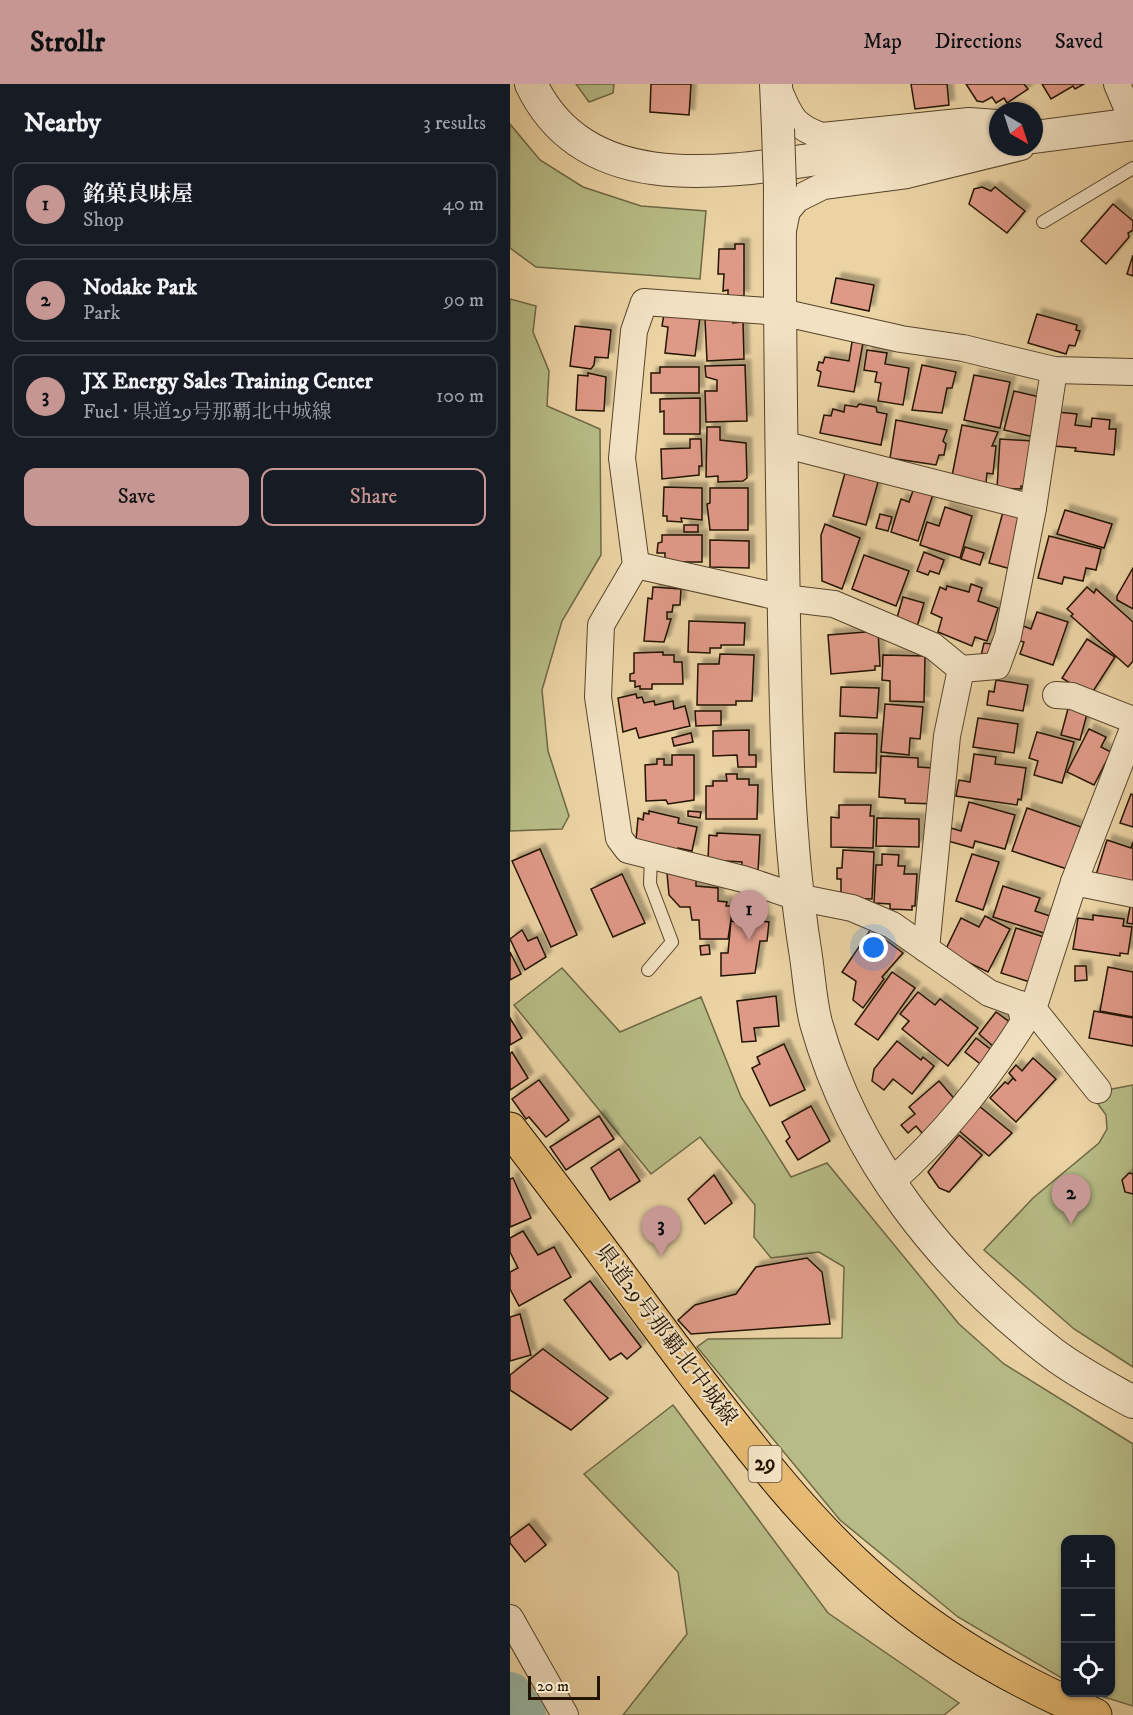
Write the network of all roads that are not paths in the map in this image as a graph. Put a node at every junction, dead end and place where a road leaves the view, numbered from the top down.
1 (531, 84) edge
2 (776, 84) edge
3 (1118, 84) edge
4 (989, 122) edge
5 (1133, 123) edge
6 (1043, 127) edge
7 (1079, 133) junction
8 (1043, 136) edge
9 (989, 141) edge
10 (1043, 142) edge
11 (989, 155) edge
12 (1133, 168) edge
13 (1043, 222) dead end
14 (780, 245) junction
15 (781, 312) junction
16 (1054, 370) junction
17 (1133, 372) edge
18 (782, 444) junction
19 (1033, 508) junction
20 (636, 565) junction
21 (784, 598) junction
22 (961, 669) junction
23 (1056, 695) dead end
24 (1133, 720) edge
25 (1131, 743) edge
26 (651, 856) junction
27 (1074, 882) junction
28 (1133, 894) edge
29 (797, 897) junction
30 (926, 950) junction
31 (648, 970) dead end
32 (1027, 1006) junction
33 (1098, 1090) dead end
34 (510, 1129) edge
35 (890, 1183) junction
36 (1133, 1402) edge
37 (510, 1618) edge
38 (565, 1715) edge
39 (1095, 1715) edge

1 - 9 street
2 - 4 street
2 - 14 street, bridge
3 - 5 street
5 - 7 street
6 - 7 street
7 - 8 street
7 - 10 street
11 - 14 street
12 - 13 lane
14 - 15 street
15 - 16 street
15 - 18 street
15 - 20 street
16 - 17 street
16 - 19 street
18 - 19 street
18 - 21 street
19 - 22 street
20 - 21 street
20 - 26 street
21 - 22 street
21 - 29 street
22 - 30 street
23 - 24 street
25 - 27 street
26 - 29 street
26 - 31 lane
27 - 28 street
27 - 32 street
29 - 30 street
29 - 35 street
30 - 32 street
32 - 33 street
32 - 35 street
34 - 39 main road, 県道29号那覇北中城線 / 29
35 - 36 street
37 - 38 street

